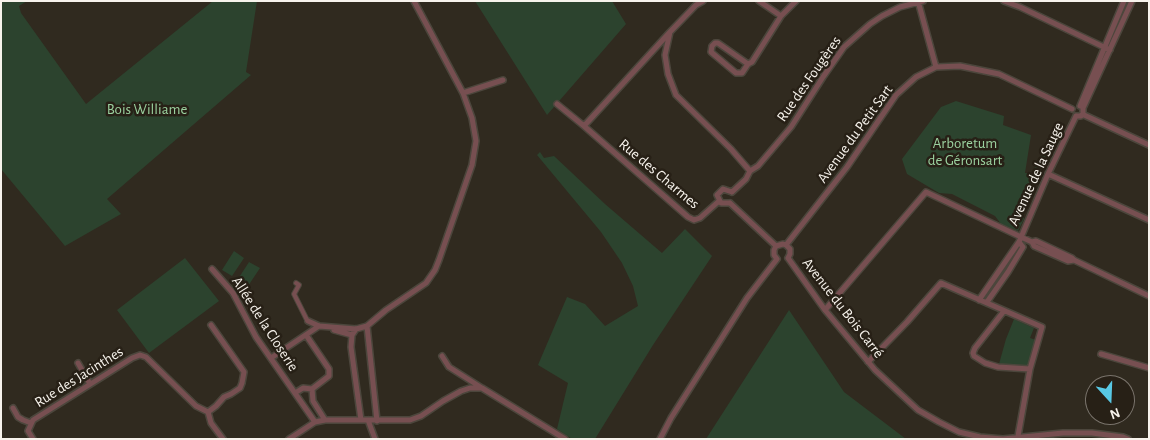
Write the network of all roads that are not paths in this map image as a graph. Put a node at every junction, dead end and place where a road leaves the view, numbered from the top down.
1 (414, 1) edge
2 (703, 1) edge
3 (759, 1) edge
4 (796, 1) edge
5 (1004, 1) edge
6 (1124, 1) edge
7 (1132, 1) edge
8 (920, 2) edge
9 (781, 16) junction
10 (670, 32) junction
11 (1104, 47) junction
12 (654, 50) junction
13 (1110, 50) junction
14 (665, 55) junction
15 (748, 64) junction
16 (936, 67) junction
17 (503, 80) dead end
18 (463, 93) junction
19 (557, 104) dead end
20 (1080, 111) junction
21 (584, 126) junction
22 (1149, 145) edge
23 (750, 171) junction
24 (1048, 174) junction
25 (732, 192) junction
26 (719, 201) junction
27 (730, 203) junction
28 (1149, 220) edge
29 (1020, 239) junction
30 (786, 245) junction
31 (776, 246) junction
32 (788, 258) junction
33 (777, 259) junction
34 (212, 269) dead end
35 (296, 283) dead end
36 (1149, 296) edge
37 (979, 300) junction
38 (986, 302) junction
39 (825, 310) junction
40 (1004, 311) junction
41 (308, 321) joint
42 (211, 325) dead end
43 (320, 326) junction
44 (367, 326) junction
45 (356, 329) junction
46 (314, 330) junction
47 (306, 335) junction
48 (352, 335) junction
49 (1101, 354) dead end
50 (442, 356) dead end
51 (272, 358) junction
52 (868, 362) junction
53 (78, 363) dead end
54 (1149, 368) edge
55 (1030, 369) junction
56 (90, 384) junction
57 (482, 388) junction
58 (312, 389) junction
59 (295, 393) junction
60 (13, 408) dead end
61 (208, 412) junction
62 (325, 420) junction
63 (361, 420) junction
64 (368, 420) junction
65 (377, 421) junction
66 (31, 422) junction
67 (315, 422) junction
68 (1018, 436) junction
69 (292, 438) edge
70 (33, 439) edge
71 (223, 439) edge
72 (375, 439) edge
73 (565, 439) edge
74 (660, 439) edge
75 (1128, 439) edge

1 - 18 street
2 - 10 street
3 - 9 street
4 - 9 street
5 - 11 street
6 - 11 street, Avenue de la Sauge
7 - 13 street, Avenue de la Sauge
8 - 16 street
8 - 23 street, Rue des Fougères
9 - 15 street
10 - 12 street
10 - 14 street
11 - 13 street
11 - 20 street, Avenue de la Sauge
12 - 14 street
12 - 21 street
13 - 20 street, Avenue de la Sauge
14 - 23 street
15 - 15 street
16 - 20 street, Avenue du Petit Sart
16 - 30 street, Avenue du Petit Sart
17 - 18 street
18 - 44 street
19 - 21 street, Rue des Charmes
20 - 22 street
20 - 24 street, Avenue de la Sauge
21 - 26 street, Rue des Charmes
23 - 25 street, Rue des Fougères
24 - 28 street
24 - 29 street, Avenue de la Sauge
25 - 26 street
25 - 27 street
26 - 27 street
27 - 31 street
29 - 36 street
29 - 37 street, Avenue de la Sauge
29 - 38 street, Avenue de la Sauge
29 - 39 street
30 - 31 street
30 - 32 street
31 - 33 street
32 - 33 street
32 - 39 street, Avenue du Bois Carré
33 - 74 street
34 - 51 street, Allée de la Closerie
35 - 41 street
37 - 38 street
37 - 52 street
38 - 40 street
39 - 52 street, Avenue du Bois Carré
40 - 55 street
40 - 55 street
41 - 43 street
42 - 61 street
43 - 45 street
43 - 46 street
44 - 45 street
44 - 65 street
45 - 48 street
46 - 47 street
46 - 48 street
47 - 51 street
47 - 58 street, Allée de la Closerie
48 - 63 street
49 - 54 street
50 - 57 street
51 - 59 street, Allée de la Closerie
52 - 68 street, Avenue du Bois Carré
53 - 56 street
55 - 68 street
56 - 61 street, Rue des Jacinthes
56 - 66 street, Rue des Jacinthes
57 - 65 street
57 - 73 street
58 - 59 street, Allée de la Closerie
58 - 62 street
59 - 67 street, Allée de la Closerie
60 - 66 street
61 - 71 street, Rue des Jacinthes
62 - 63 street
62 - 67 street
63 - 64 street
64 - 65 street
64 - 72 street
66 - 70 street
67 - 69 street
68 - 75 street, Avenue du Bois Carré

